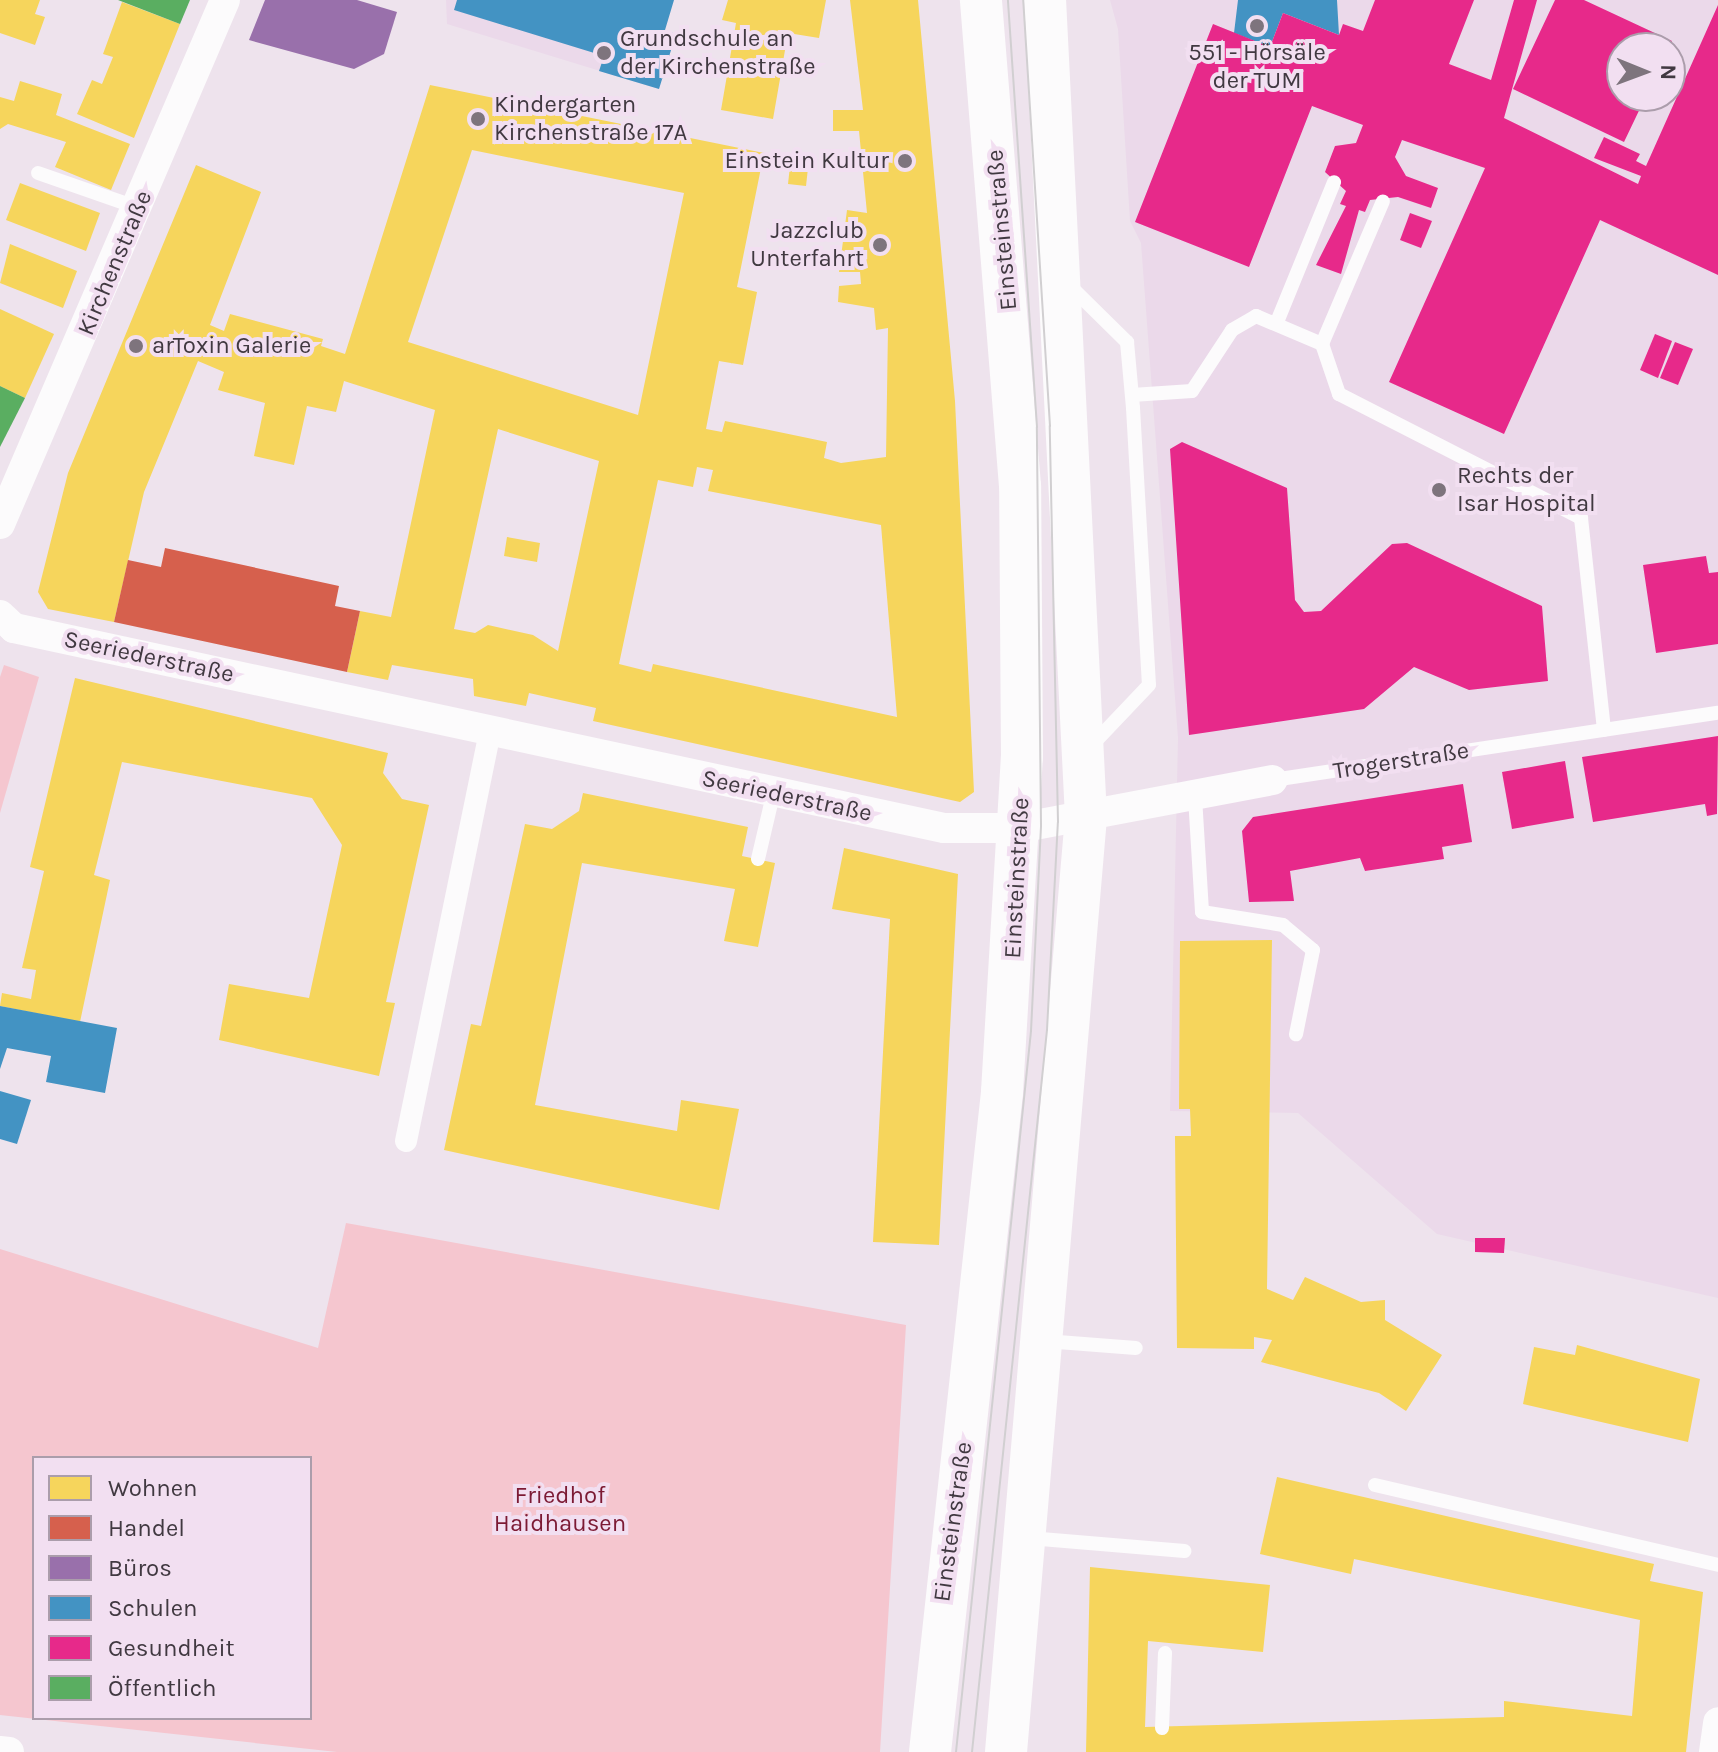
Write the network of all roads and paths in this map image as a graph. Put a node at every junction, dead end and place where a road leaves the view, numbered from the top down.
1 (225, 0) edge
2 (981, 0) edge
3 (1045, 0) edge
4 (38, 173) dead end
5 (1334, 182) dead end
6 (1383, 201) dead end
7 (139, 208) junction
8 (1060, 277) junction
9 (1277, 322) junction
10 (1322, 344) junction
11 (1132, 395) junction
12 (0, 524) edge
13 (0, 615) edge
14 (1718, 713) edge
15 (1604, 730) junction
16 (490, 732) junction
17 (1086, 757) junction
18 (1273, 780) joint
19 (773, 795) junction
20 (1195, 797) junction
21 (1086, 817) junction
22 (1019, 828) junction
23 (758, 859) dead end
24 (1296, 1034) dead end
25 (406, 1141) dead end
26 (1037, 1341) junction
27 (1136, 1348) dead end
28 (1375, 1485) dead end
29 (1021, 1538) junction
30 (1184, 1551) dead end
31 (1718, 1565) edge
32 (1165, 1653) dead end
33 (1718, 1722) edge
34 (1162, 1728) dead end
35 (0, 1751) edge
36 (9, 1752) edge
37 (930, 1752) edge
38 (1006, 1752) edge
39 (1714, 1752) edge

1 - 7 street, Kirchenstraße
2 - 22 main road, Einsteinstraße
3 - 8 main road
4 - 7 lane
5 - 9 lane
6 - 10 lane
7 - 12 street, Kirchenstraße
8 - 11 lane
8 - 17 main road
9 - 10 lane
9 - 11 lane
10 - 15 lane
11 - 17 lane
13 - 16 street, Seeriederstraße
14 - 15 lane, Trogerstraße
15 - 18 lane, Trogerstraße
16 - 19 street, Seeriederstraße
16 - 25 street
17 - 21 main road
18 - 20 street, Trogerstraße
19 - 22 street, Seeriederstraße
19 - 23 lane
20 - 21 street, Trogerstraße
20 - 24 lane
21 - 22 street, Seeriederstraße
21 - 26 main road
22 - 37 main road, Einsteinstraße
26 - 27 lane
26 - 29 main road
28 - 31 lane
29 - 30 lane
29 - 38 main road
32 - 34 lane
33 - 39 street
35 - 36 street

